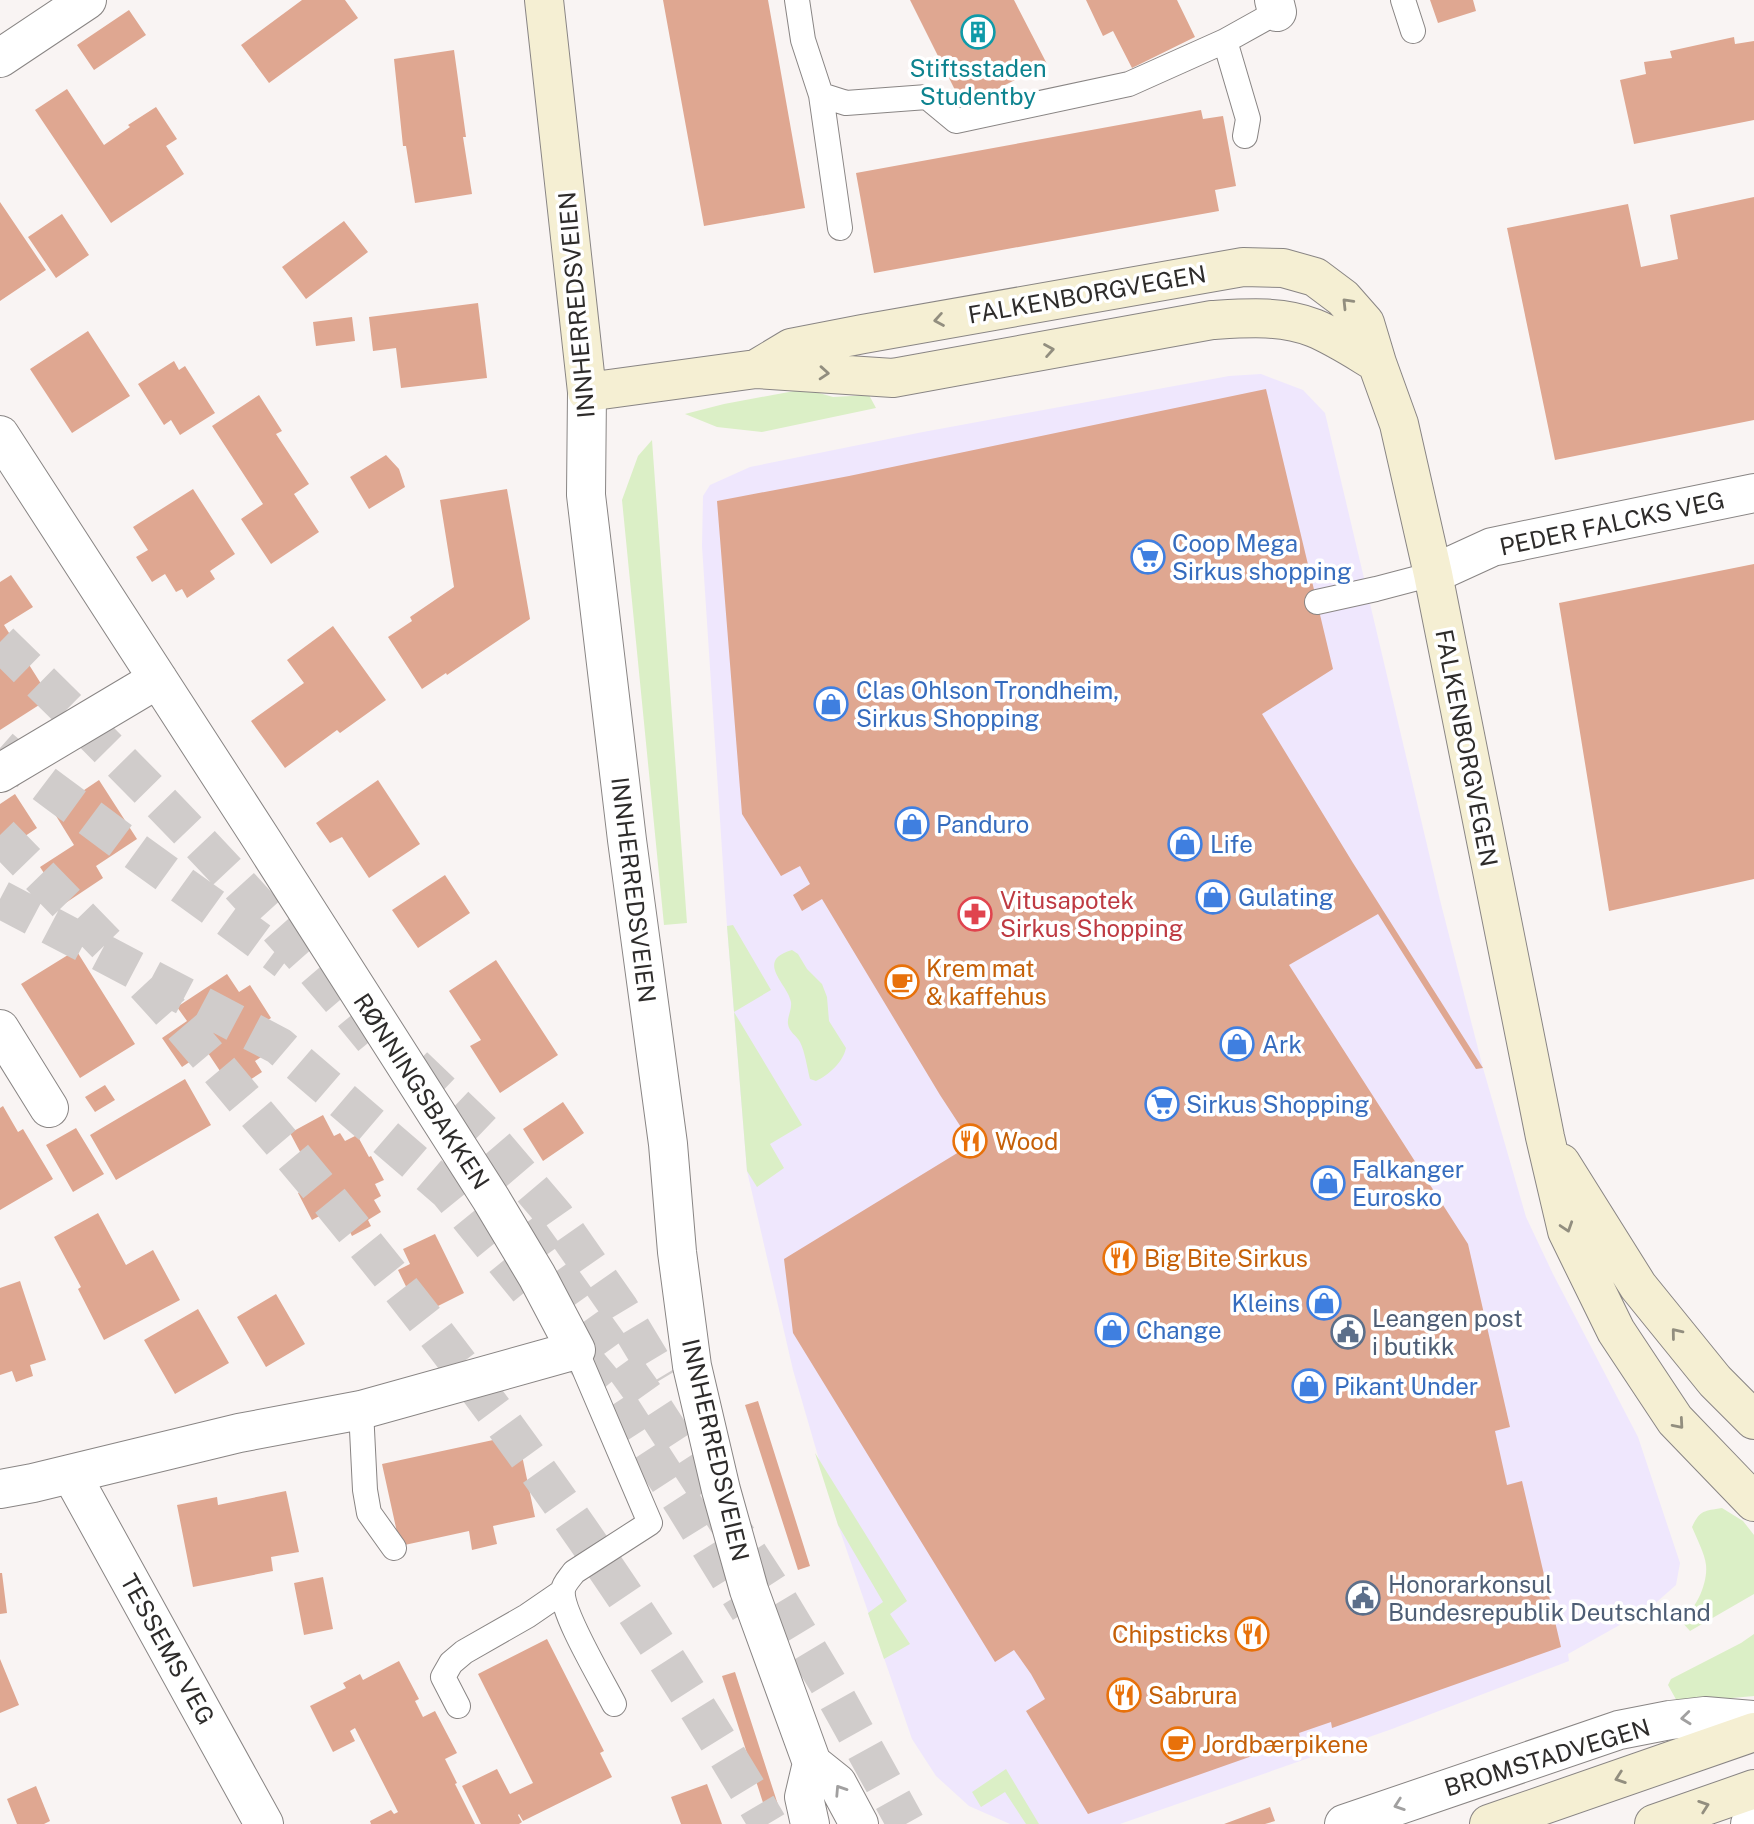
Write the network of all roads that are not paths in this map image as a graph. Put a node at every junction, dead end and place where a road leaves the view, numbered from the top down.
1 (87, 0) edge
2 (544, 0) edge
3 (797, 0) edge
4 (1403, 0) edge
5 (1275, 6) edge
6 (1413, 31) dead end
7 (1225, 41) junction
8 (0, 58) edge
9 (821, 95) junction
10 (1245, 136) dead end
11 (840, 228) dead end
12 (1377, 363) junction
13 (756, 369) junction
14 (587, 392) junction
15 (0, 435) edge
16 (1754, 493) edge
17 (1433, 574) junction
18 (1317, 602) dead end
19 (158, 679) junction
20 (0, 773) edge
21 (0, 1029) edge
22 (49, 1108) dead end
23 (1545, 1137) junction
24 (576, 1350) junction
25 (361, 1410) junction
26 (1754, 1420) edge
27 (71, 1474) junction
28 (0, 1489) edge
29 (1754, 1502) edge
30 (394, 1548) dead end
31 (562, 1592) junction
32 (614, 1704) dead end
33 (458, 1706) dead end
34 (1754, 1720) edge
35 (1754, 1732) edge
36 (812, 1763) junction
37 (1754, 1789) edge
38 (1754, 1820) edge
39 (264, 1824) edge
40 (810, 1824) edge
41 (859, 1824) edge
42 (1344, 1824) edge
43 (1489, 1824) edge
44 (1654, 1824) edge
45 (1750, 1824) edge

1 - 8 street
2 - 14 main road, INNHERREDSVEIEN
3 - 9 lane
4 - 6 lane
5 - 7 lane
7 - 9 lane
7 - 10 lane
9 - 11 lane
13 -> 12 main road, FALKENBORGVEGEN
12 -> 13 main road, FALKENBORGVEGEN
12 - 17 main road, FALKENBORGVEGEN
13 - 14 main road, FALKENBORGVEGEN
14 - 36 street, INNHERREDSVEIEN
15 - 19 street, RØNNINGSBAKKEN
16 - 17 street, PEDER FALCKS VEG
17 - 18 lane
17 - 23 main road, FALKENBORGVEGEN
19 - 20 street
19 - 24 street, RØNNINGSBAKKEN
21 - 22 street
26 -> 23 main road, FALKENBORGVEGEN
23 -> 29 main road, FALKENBORGVEGEN
24 - 25 street
24 - 31 lane, RØNNINGSBAKKEN
25 - 27 street
25 - 30 lane
27 - 28 street
27 - 39 street, TESSEMS VEG
31 - 32 lane
31 - 33 lane
34 -> 42 street, BROMSTADVEGEN
35 -> 43 main road, BROMSTADVEGEN
36 - 40 street
41 -> 36 street, INNHERREDSVEIEN
44 -> 37 main road
38 - 45 street

